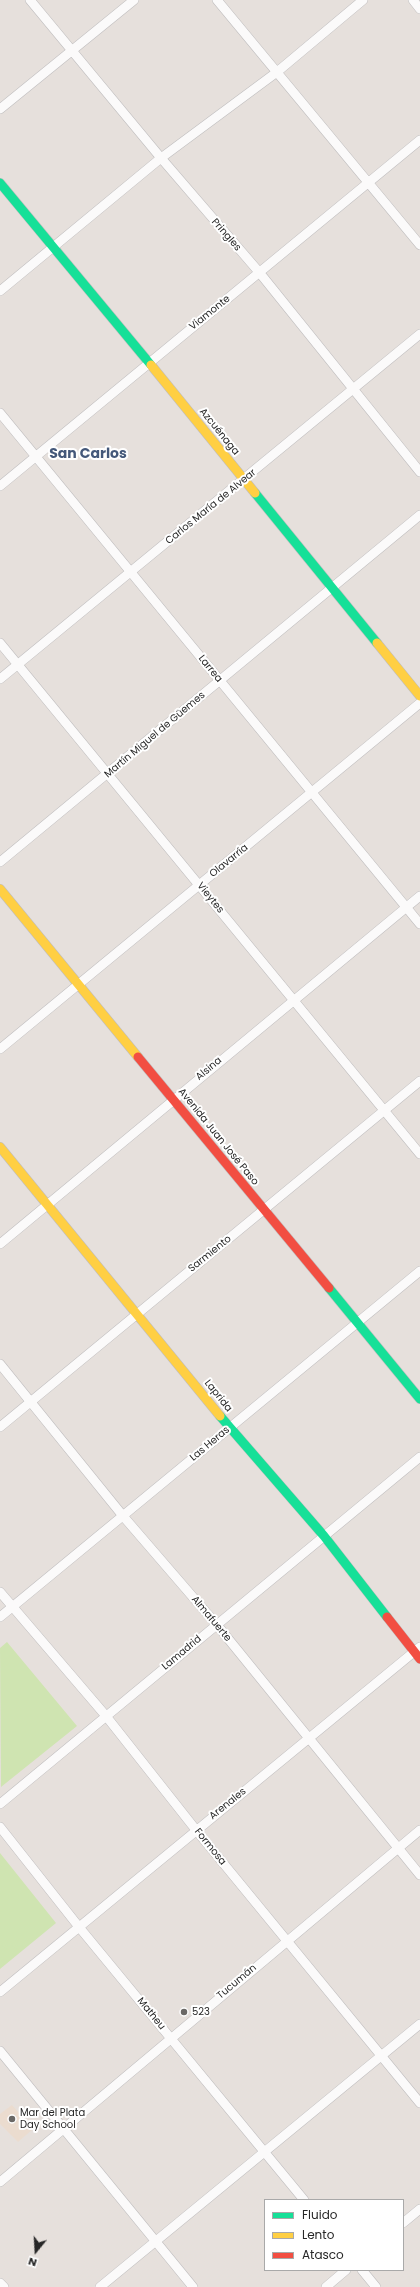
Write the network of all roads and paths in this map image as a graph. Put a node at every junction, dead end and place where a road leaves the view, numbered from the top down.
1 (30, 0) edge
2 (134, 0) edge
3 (217, 0) edge
4 (363, 0) edge
5 (413, 0) edge
6 (420, 9) edge
7 (72, 51) junction
8 (277, 72) junction
9 (0, 109) edge
10 (420, 140) edge
11 (161, 158) junction
12 (0, 183) edge
13 (368, 183) junction
14 (420, 245) edge
15 (53, 247) junction
16 (259, 272) junction
17 (0, 291) edge
18 (420, 334) edge
19 (149, 362) junction
20 (352, 389) junction
21 (0, 413) edge
22 (36, 456) junction
23 (420, 472) edge
24 (244, 480) junction
25 (0, 486) edge
26 (420, 515) edge
27 (131, 573) junction
28 (332, 588) junction
29 (0, 643) edge
30 (18, 665) junction
31 (0, 679) edge
32 (220, 681) junction
33 (420, 696) edge
34 (420, 704) edge
35 (108, 773) junction
36 (312, 793) junction
37 (0, 862) edge
38 (199, 885) junction
39 (0, 889) edge
40 (420, 896) edge
41 (406, 908) junction
42 (420, 924) edge
43 (79, 984) junction
44 (293, 1000) junction
45 (0, 1049) edge
46 (420, 1082) edge
47 (173, 1099) junction
48 (384, 1110) junction
49 (0, 1147) edge
50 (420, 1154) edge
51 (48, 1205) junction
52 (264, 1210) junction
53 (0, 1244) edge
54 (420, 1271) edge
55 (137, 1314) junction
56 (357, 1323) junction
57 (0, 1364) edge
58 (420, 1399) edge
59 (31, 1402) junction
60 (0, 1427) edge
61 (230, 1428) junction
62 (420, 1457) edge
63 (123, 1516) junction
64 (324, 1536) junction
65 (0, 1592) edge
66 (12, 1607) junction
67 (0, 1617) edge
68 (217, 1625) junction
69 (418, 1652) edge
70 (106, 1716) junction
71 (308, 1739) junction
72 (0, 1804) edge
73 (0, 1827) edge
74 (196, 1830) junction
75 (420, 1830) edge
76 (397, 1847) junction
77 (420, 1875) edge
78 (79, 1927) junction
79 (286, 1941) junction
80 (0, 1992) edge
81 (420, 2024) edge
82 (170, 2038) junction
83 (0, 2051) edge
84 (381, 2056) junction
85 (420, 2103) edge
86 (63, 2128) junction
87 (265, 2152) junction
88 (0, 2182) edge
89 (303, 2199) edge
90 (420, 2209) edge
91 (404, 2222) edge
92 (155, 2242) junction
93 (345, 2271) edge
94 (363, 2271) edge
95 (0, 2282) edge
96 (4, 2287) edge
97 (100, 2287) edge
98 (193, 2287) edge
99 (326, 2287) edge
100 (376, 2287) edge

1 - 7 street, Pringles
2 - 7 street
3 - 8 street
4 - 8 street
5 - 6 street
7 - 9 street
7 - 11 street, Pringles
8 - 11 street
8 - 13 street
10 - 13 street, Viamonte
11 - 15 street
11 - 16 street, Pringles
12 - 15 street, Azcuénaga
13 - 14 street
13 - 16 street, Viamonte
15 - 17 street
15 - 19 street, Azcuénaga
16 - 19 street, Viamonte
16 - 20 street, Pringles
18 - 20 street, Carlos María de Alvear
19 - 22 street, Viamonte
19 - 24 street, Azcuénaga
20 - 23 street, Pringles
20 - 24 street, Carlos María de Alvear
21 - 22 street, Larrea
22 - 25 street, Viamonte
22 - 27 street, Larrea
24 - 27 street, Carlos María de Alvear
24 - 28 street, Azcuénaga
26 - 28 street, Martín Miguel de Güemes
27 - 30 street, Carlos María de Alvear
27 - 32 street, Larrea
28 - 32 street, Martín Miguel de Güemes
28 - 33 street, Azcuénaga
29 - 30 street, Vieytes
30 - 31 street, Carlos María de Alvear
30 - 35 street, Vieytes
32 - 35 street, Martín Miguel de Güemes
32 - 36 street, Larrea
34 - 36 street, Olavarría
35 - 37 street, Martín Miguel de Güemes
35 - 38 street, Vieytes
36 - 38 street, Olavarría
36 - 41 street, Larrea
38 - 43 street, Olavarría
38 - 44 street, Vieytes
39 - 43 street, Avenida Juan José Paso
40 - 41 street, Alsina
41 - 42 street, Larrea
41 - 44 street, Alsina
43 - 45 street, Olavarría
43 - 47 street, Avenida Juan José Paso
44 - 47 street, Alsina
44 - 48 street, Vieytes
46 - 48 street, Sarmiento
47 - 51 street, Alsina
47 - 52 street, Avenida Juan José Paso
48 - 50 street, Vieytes
48 - 52 street, Sarmiento
49 - 51 street, Laprida
51 - 53 street, Alsina
51 - 55 street, Laprida
52 - 55 street, Sarmiento
52 - 56 street, Avenida Juan José Paso
54 - 56 street, Las Heras
55 - 59 street, Sarmiento
55 - 61 street, Laprida
56 - 58 street, Avenida Juan José Paso
56 - 61 street, Las Heras
57 - 59 street, Almafuerte
59 - 60 street, Sarmiento
59 - 63 street, Almafuerte
61 - 63 street, Las Heras
61 - 64 street, Laprida
62 - 64 street, Lamadrid
63 - 66 street, Las Heras
63 - 68 street, Almafuerte
64 - 68 street, Lamadrid
64 - 69 street, Laprida
65 - 66 street, Formosa
66 - 67 street, Las Heras
66 - 70 street, Formosa
68 - 70 street, Lamadrid
68 - 71 street, Almafuerte
69 - 71 street, Arenales
70 - 72 street, Lamadrid
70 - 74 street, Formosa
71 - 74 street, Arenales
71 - 76 street, Almafuerte
73 - 78 street, Matheu
74 - 78 street, Arenales
74 - 79 street, Formosa
75 - 76 street, Tucumán
76 - 77 street, Almafuerte
76 - 79 street, Tucumán
78 - 80 street, Arenales
78 - 82 street, Matheu
79 - 82 street, Tucumán
79 - 84 street, Formosa
81 - 84 street
82 - 86 street, Tucumán
82 - 87 street, Matheu
83 - 86 street
84 - 85 street, Formosa
84 - 87 street
86 - 88 street, Tucumán
86 - 92 street
87 - 89 street, Matheu
87 - 92 street
90 - 91 street
92 - 97 street
92 - 98 street
93 - 99 street
94 - 100 street
95 - 96 street

